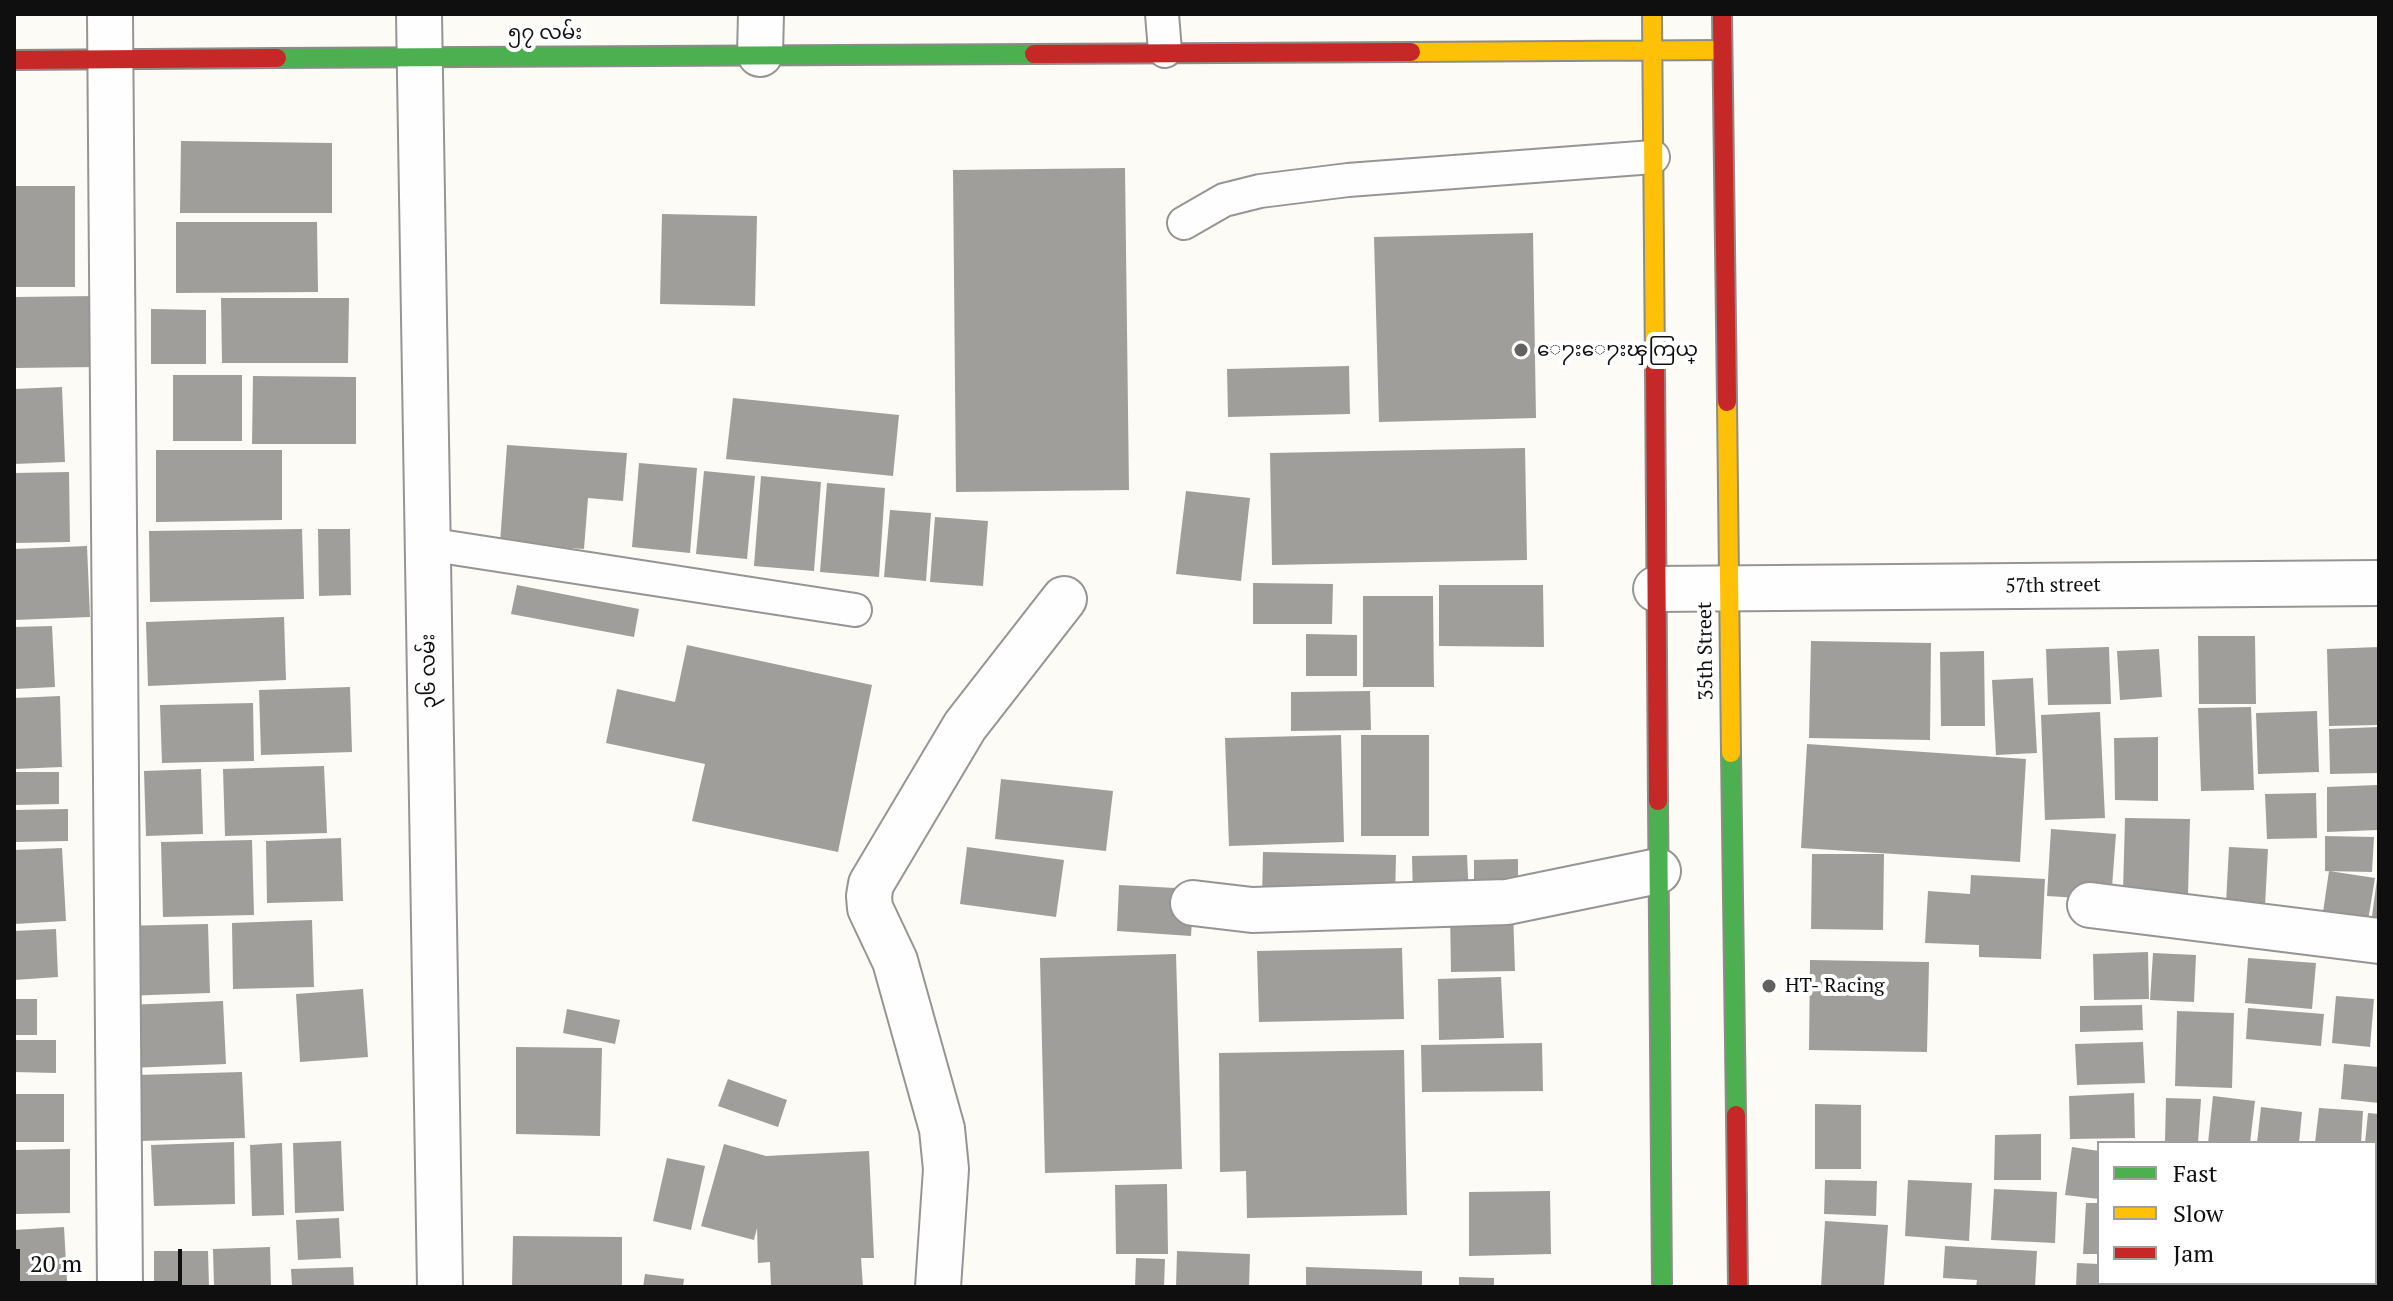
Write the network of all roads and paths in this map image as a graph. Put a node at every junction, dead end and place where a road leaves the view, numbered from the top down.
1 (110, 14) edge
2 (1162, 14) edge
3 (1652, 14) edge
4 (1722, 14) edge
5 (761, 34) edge
6 (419, 35) edge
7 (1653, 49) junction
8 (1722, 50) junction
9 (1165, 51) junction
10 (109, 59) junction
11 (14, 60) edge
12 (1653, 157) junction
13 (1184, 223) dead end
14 (427, 544) junction
15 (2379, 583) edge
16 (1656, 589) junction
17 (1727, 589) junction
18 (1064, 599) dead end
19 (855, 610) dead end
20 (1658, 871) junction
21 (1193, 903) dead end
22 (2090, 905) dead end
23 (2379, 941) edge
24 (120, 1287) edge
25 (440, 1287) edge
26 (938, 1287) edge
27 (1662, 1287) edge
28 (1738, 1287) edge

1 - 10 street
2 - 9 lane
3 - 7 main road
4 - 8 main road, 35th Street
5 - 6 main road, ၅၇ လမ်း
5 - 9 main road, ၅၇ လမ်း
6 - 10 main road, ၅၇ လမ်း
6 - 14 street, ၃၆ လမ်း
7 - 8 main road
7 - 9 main road, ၅၇ လမ်း
7 - 12 main road
8 - 17 main road, 35th Street
10 - 11 main road, ၅၇ လမ်း
10 - 24 street
12 - 13 lane
12 - 16 main road
14 - 19 lane
14 - 25 street, ၃၆ လမ်း
15 - 17 street, 57th street
16 - 17 street, 57th street
16 - 20 main road
17 - 28 main road, 35th Street
18 - 26 street
20 - 21 street
20 - 27 main road
22 - 23 street

